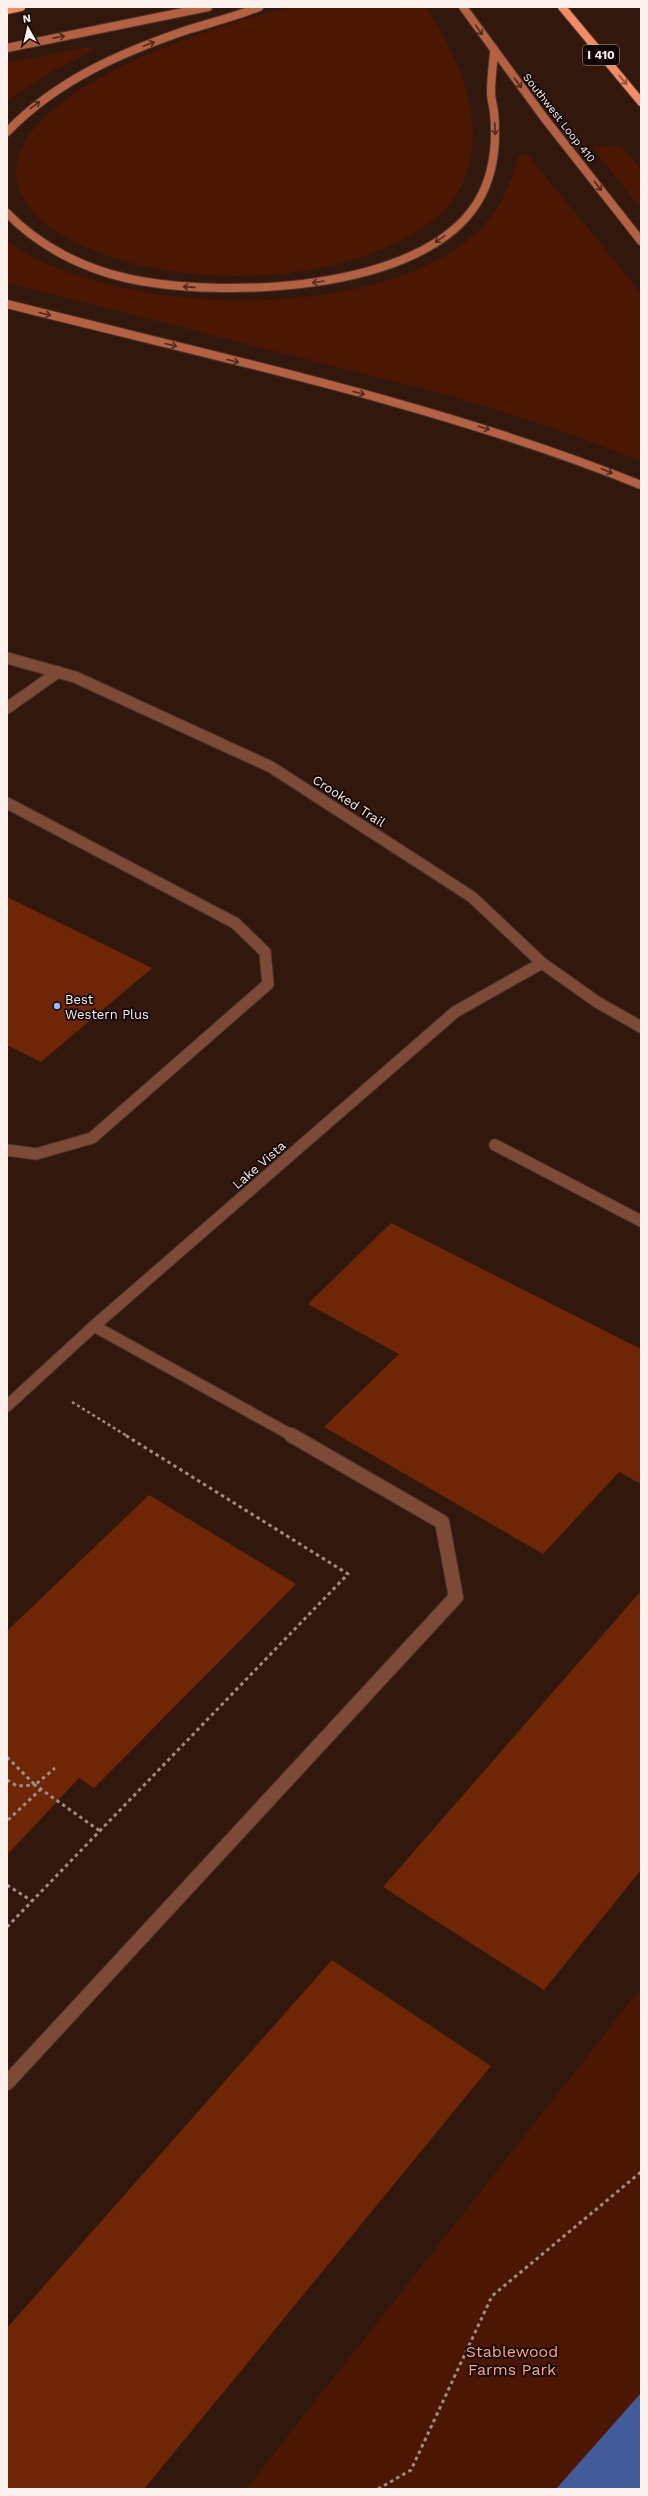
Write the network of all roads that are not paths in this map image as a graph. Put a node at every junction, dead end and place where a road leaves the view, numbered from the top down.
1 (21, 7) edge
2 (208, 7) edge
3 (259, 7) edge
4 (463, 7) edge
5 (562, 7) edge
6 (7, 10) edge
7 (7, 48) edge
8 (494, 52) junction
9 (641, 102) edge
10 (7, 132) edge
11 (7, 213) edge
12 (641, 241) edge
13 (7, 304) edge
14 (641, 486) edge
15 (7, 658) edge
16 (58, 672) junction
17 (7, 708) edge
18 (7, 803) edge
19 (542, 963) junction
20 (641, 1027) edge
21 (495, 1145) dead end
22 (7, 1150) edge
23 (641, 1221) edge
24 (94, 1326) junction
25 (7, 1406) edge
26 (7, 2083) edge

1 - 6 highway
7 -> 2 main road
10 -> 3 main road
4 -> 8 main road, Southwest Loop 410
5 -> 9 highway, I 410
8 -> 11 main road
8 -> 12 main road, Southwest Loop 410
13 -> 14 main road
15 - 16 street, Crooked Trail
16 - 17 street
16 - 19 street, Crooked Trail
18 - 22 street
19 - 20 street, Crooked Trail
19 - 24 street, Lake Vista
21 - 23 street
24 - 25 street, Lake Vista
24 - 26 street

